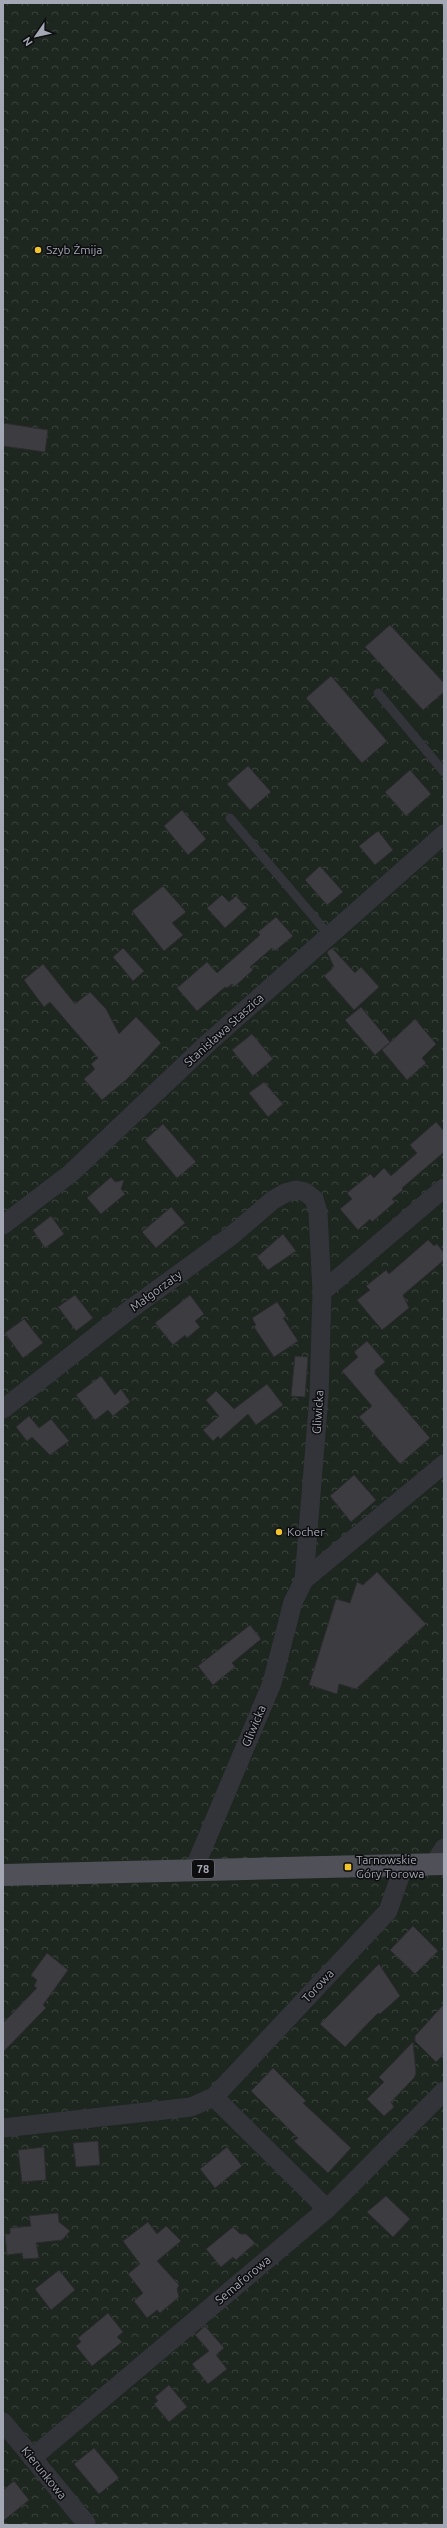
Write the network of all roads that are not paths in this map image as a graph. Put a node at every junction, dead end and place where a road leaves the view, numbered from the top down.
1 (378, 694) dead end
2 (444, 772) edge
3 (230, 818) dead end
4 (444, 834) edge
5 (329, 935) junction
6 (444, 1188) edge
7 (314, 1199) joint
8 (3, 1225) edge
9 (322, 1292) junction
10 (3, 1409) edge
11 (444, 1464) edge
12 (304, 1580) junction
13 (441, 1859) edge
14 (404, 1865) junction
15 (194, 1869) junction
16 (3, 1875) edge
17 (444, 2091) edge
18 (214, 2097) junction
19 (3, 2128) edge
20 (327, 2209) junction
21 (3, 2422) edge
22 (32, 2458) junction
23 (86, 2523) dead end

1 - 2 lane
3 - 5 lane
4 - 5 street, Stanisława Staszica
5 - 8 street, Stanisława Staszica
6 - 9 street
7 - 9 street, Gliwicka
7 - 10 street, Małgorzaty
9 - 12 street, Gliwicka
11 - 12 street, Gliwicka
12 - 15 street, Gliwicka
13 - 14 main road, 78
14 - 15 main road, 78
14 - 18 street, Torowa
15 - 16 main road, 78
17 - 20 street, Semaforowa
18 - 19 street, Torowa
18 - 20 street
20 - 22 street, Semaforowa
21 - 22 street, Kierunkowa
22 - 23 street, Kierunkowa

